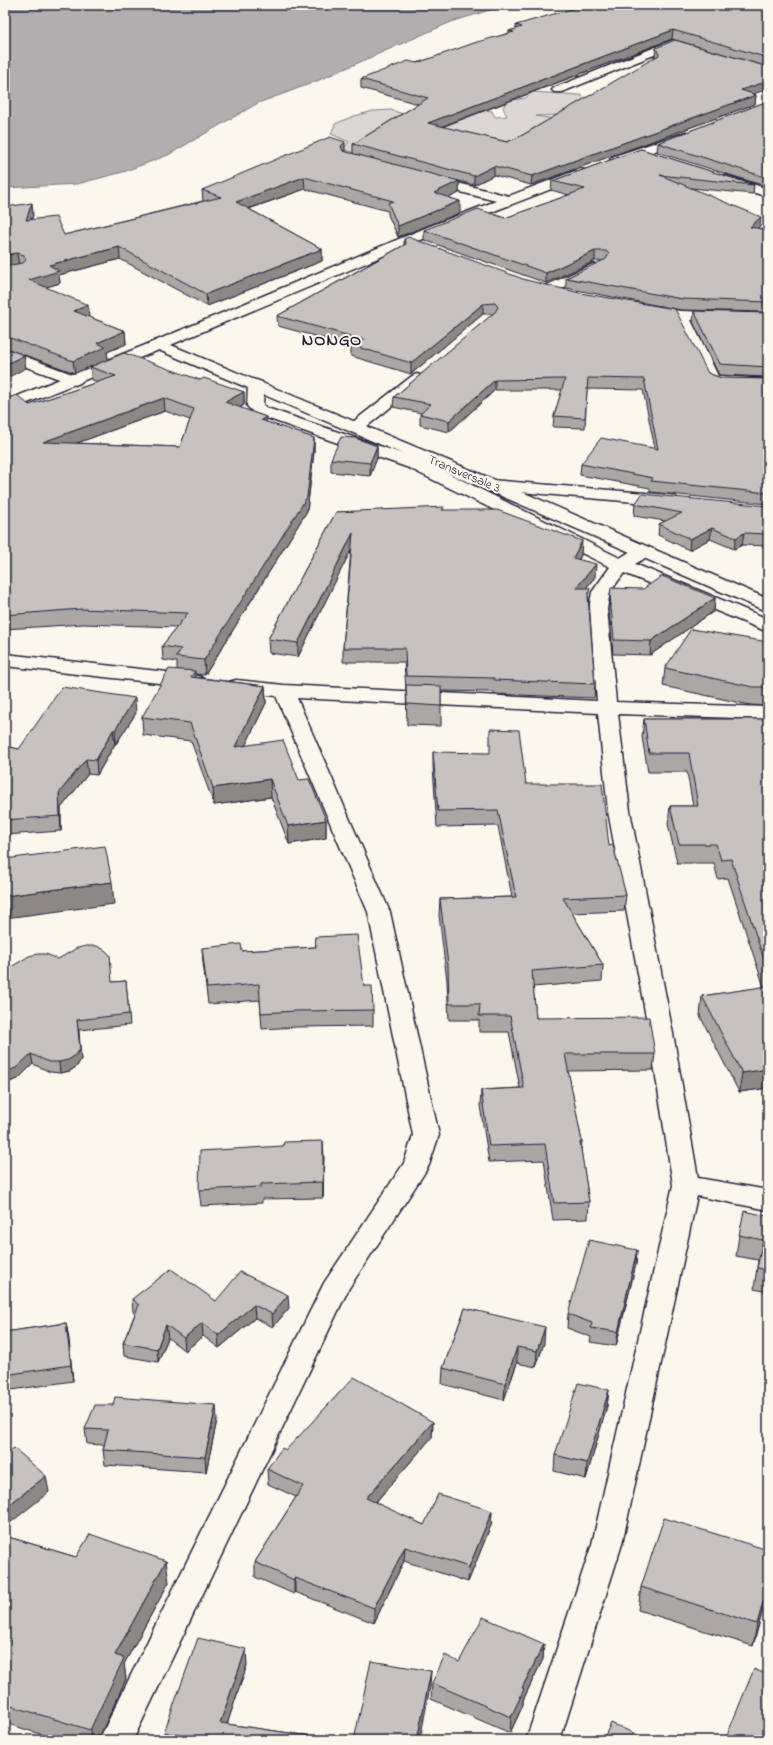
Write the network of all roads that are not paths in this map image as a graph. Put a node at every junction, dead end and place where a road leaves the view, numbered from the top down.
1 (695, 49) edge
2 (558, 90) dead end
3 (696, 133) edge
4 (638, 152) junction
5 (660, 159) edge
6 (710, 175) edge
7 (414, 176) edge
8 (768, 193) edge
9 (508, 200) junction
10 (408, 240) junction
11 (430, 248) edge
12 (600, 265) edge
13 (567, 295) edge
14 (634, 308) edge
15 (681, 315) junction
16 (768, 318) edge
17 (159, 345) junction
18 (5, 354) edge
19 (431, 367) edge
20 (75, 380) junction
21 (768, 384) edge
22 (256, 385) junction
23 (5, 406) edge
24 (355, 428) junction
25 (491, 485) junction
26 (682, 502) edge
27 (643, 552) junction
28 (622, 565) junction
29 (768, 606) edge
30 (768, 626) edge
31 (5, 660) edge
32 (284, 691) junction
33 (607, 708) junction
34 (768, 713) edge
35 (686, 1185) junction
36 (768, 1200) edge
37 (116, 1740) edge
38 (543, 1740) edge

1 - 2 street
3 - 4 street
4 - 5 street
4 - 9 street
6 - 8 street
7 - 9 street
9 - 10 street
10 - 11 street
10 - 17 street
12 - 13 street
14 - 15 street
15 - 16 street
15 - 21 street
17 - 20 street
17 - 22 street, Transversale 3
18 - 20 street
19 - 24 street
20 - 23 street
22 - 24 street, Transversale 3
22 - 28 street
24 - 25 street, Transversale 3
25 - 26 street
25 - 27 street, Transversale 3
27 - 28 street
27 - 29 street, Transversale 3
28 - 30 street
28 - 33 street
31 - 32 street
32 - 33 street
32 - 37 street
33 - 34 street
33 - 35 street
35 - 36 street
35 - 38 street

